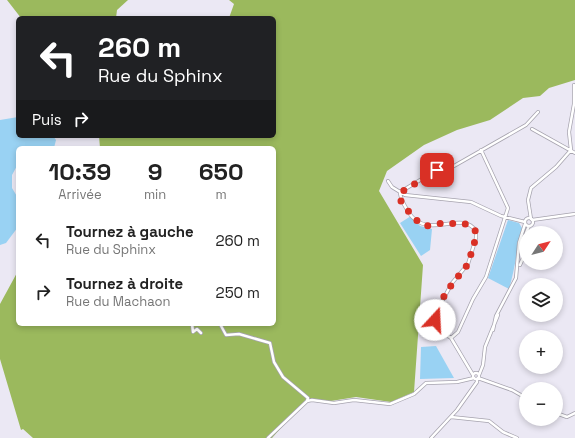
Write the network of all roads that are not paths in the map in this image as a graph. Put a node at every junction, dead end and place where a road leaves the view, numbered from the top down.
1 (574, 85) dead end
2 (538, 112) dead end
3 (532, 129) dead end
4 (481, 150) junction
5 (571, 150) junction
6 (575, 152) edge
7 (388, 181) dead end
8 (400, 193) junction
9 (575, 214) edge
10 (506, 218) junction
11 (529, 221) junction
12 (527, 226) edge
13 (529, 226) joint
14 (519, 267) edge
15 (192, 326) edge
16 (221, 326) edge
17 (201, 333) dead end
18 (451, 338) junction
19 (476, 376) junction
20 (519, 395) edge
21 (308, 401) junction
22 (575, 413) edge
23 (563, 416) edge
24 (451, 417) junction
25 (268, 438) edge
26 (431, 438) edge
27 (517, 438) edge

1 - 5 street
2 - 4 street
3 - 5 street
4 - 8 street
4 - 10 street
5 - 6 street
5 - 11 street
7 - 8 street
8 - 10 street
8 - 18 street
9 - 11 street
10 - 11 street
10 - 18 street
11 - 12 street
11 - 13 street
11 - 13 street
14 - 19 street
15 - 17 street
16 - 21 street
18 - 19 street
19 - 20 street
19 - 21 street
19 - 24 street
21 - 25 street
22 - 23 street
24 - 26 street
24 - 27 street

